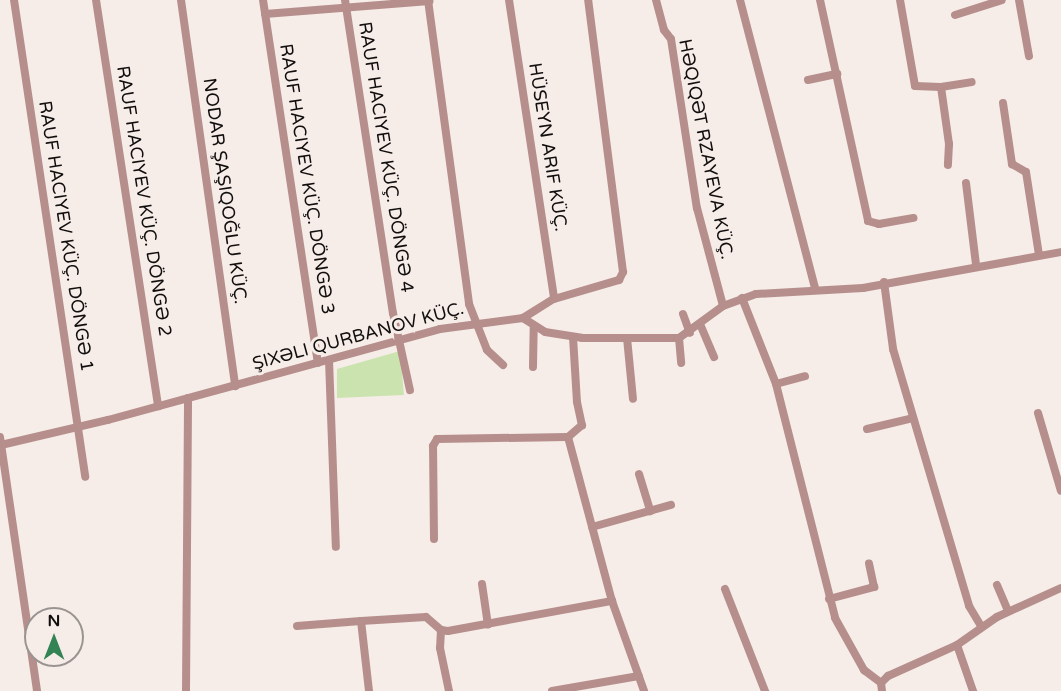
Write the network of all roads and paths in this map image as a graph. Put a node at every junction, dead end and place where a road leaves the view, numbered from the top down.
1 (14, 0) edge
2 (96, 0) edge
3 (181, 0) edge
4 (263, 0) edge
5 (509, 0) edge
6 (588, 0) edge
7 (656, 0) edge
8 (740, 0) edge
9 (820, 0) edge
10 (900, 0) edge
11 (1002, 0) edge
12 (1019, 0) edge
13 (429, 1) edge
14 (346, 4) edge
15 (265, 14) junction
16 (955, 15) dead end
17 (1029, 56) dead end
18 (837, 74) junction
19 (808, 80) dead end
20 (972, 82) dead end
21 (941, 87) junction
22 (1003, 103) dead end
23 (948, 165) dead end
24 (966, 183) dead end
25 (913, 218) dead end
26 (1061, 252) edge
27 (1039, 255) junction
28 (976, 265) junction
29 (884, 282) junction
30 (815, 288) junction
31 (742, 298) junction
32 (554, 299) junction
33 (723, 306) junction
34 (683, 314) dead end
35 (523, 318) junction
36 (477, 322) junction
37 (700, 324) junction
38 (534, 328) junction
39 (690, 333) junction
40 (573, 337) junction
41 (627, 338) junction
42 (679, 338) junction
43 (401, 340) junction
44 (714, 357) dead end
45 (329, 360) junction
46 (318, 363) junction
47 (681, 363) dead end
48 (503, 365) dead end
49 (533, 367) dead end
50 (806, 376) dead end
51 (776, 384) junction
52 (235, 386) junction
53 (410, 390) dead end
54 (188, 398) junction
55 (633, 399) dead end
56 (158, 406) junction
57 (1038, 413) dead end
58 (913, 418) junction
59 (78, 427) junction
60 (867, 429) dead end
61 (568, 437) junction
62 (1, 441) edge
63 (2, 461) edge
64 (639, 474) dead end
65 (85, 477) dead end
66 (1061, 491) edge
67 (671, 505) dead end
68 (650, 511) junction
69 (592, 527) junction
70 (434, 539) dead end
71 (336, 547) dead end
72 (869, 564) dead end
73 (482, 584) dead end
74 (997, 585) dead end
75 (1061, 588) edge
76 (725, 590) dead end
77 (829, 599) junction
78 (612, 602) junction
79 (28, 607) edge
80 (1008, 611) junction
81 (361, 621) junction
82 (488, 625) junction
83 (297, 626) dead end
84 (981, 626) junction
85 (441, 630) junction
86 (957, 645) junction
87 (36, 667) edge
88 (639, 676) junction
89 (882, 687) edge
90 (37, 691) edge
91 (186, 691) edge
92 (369, 691) edge
93 (449, 691) edge
94 (552, 691) edge
95 (645, 691) edge
96 (765, 691) edge
97 (973, 691) edge

1 - 59 street
2 - 56 street
3 - 52 street
4 - 15 street
5 - 32 street, HÜSEYN ARIF KÜÇ.
6 - 32 street
7 - 33 street, HƏQIQƏT RZAYEVA KÜÇ.
8 - 30 street
9 - 18 street
10 - 21 street
11 - 16 street
12 - 17 street
13 - 14 street
13 - 36 street
14 - 15 street
14 - 43 street
15 - 46 street
18 - 19 street
18 - 25 street
20 - 21 street
21 - 23 street
22 - 27 street
24 - 28 street
26 - 27 street
27 - 28 street
28 - 29 street
29 - 30 street
29 - 58 street
30 - 31 street
31 - 33 street
31 - 51 street
32 - 35 street
33 - 37 street
34 - 39 street
35 - 36 street
35 - 38 street
36 - 43 street
36 - 48 street
37 - 39 street
37 - 44 street
38 - 40 street
38 - 49 street
39 - 42 street
40 - 41 street
40 - 61 street
41 - 42 street
41 - 55 street
42 - 47 street
43 - 45 street
43 - 53 street
45 - 46 street
45 - 71 street
46 - 52 street
50 - 51 street
51 - 77 street
52 - 54 street
54 - 56 street
54 - 91 street
56 - 59 street
57 - 66 street
58 - 60 street
58 - 84 street
59 - 62 street
59 - 65 street
61 - 69 street
61 - 70 street
62 - 63 street
63 - 79 street
64 - 68 street
67 - 68 street
68 - 69 street
69 - 78 street
72 - 77 street
73 - 82 street
74 - 80 street
75 - 80 street
76 - 96 street
77 - 89 street
78 - 82 street
78 - 88 street
80 - 84 street
81 - 83 street
81 - 85 street
81 - 92 street
82 - 85 street
84 - 86 street
85 - 93 street
86 - 89 street
86 - 97 street
87 - 90 street
88 - 94 street
88 - 95 street

